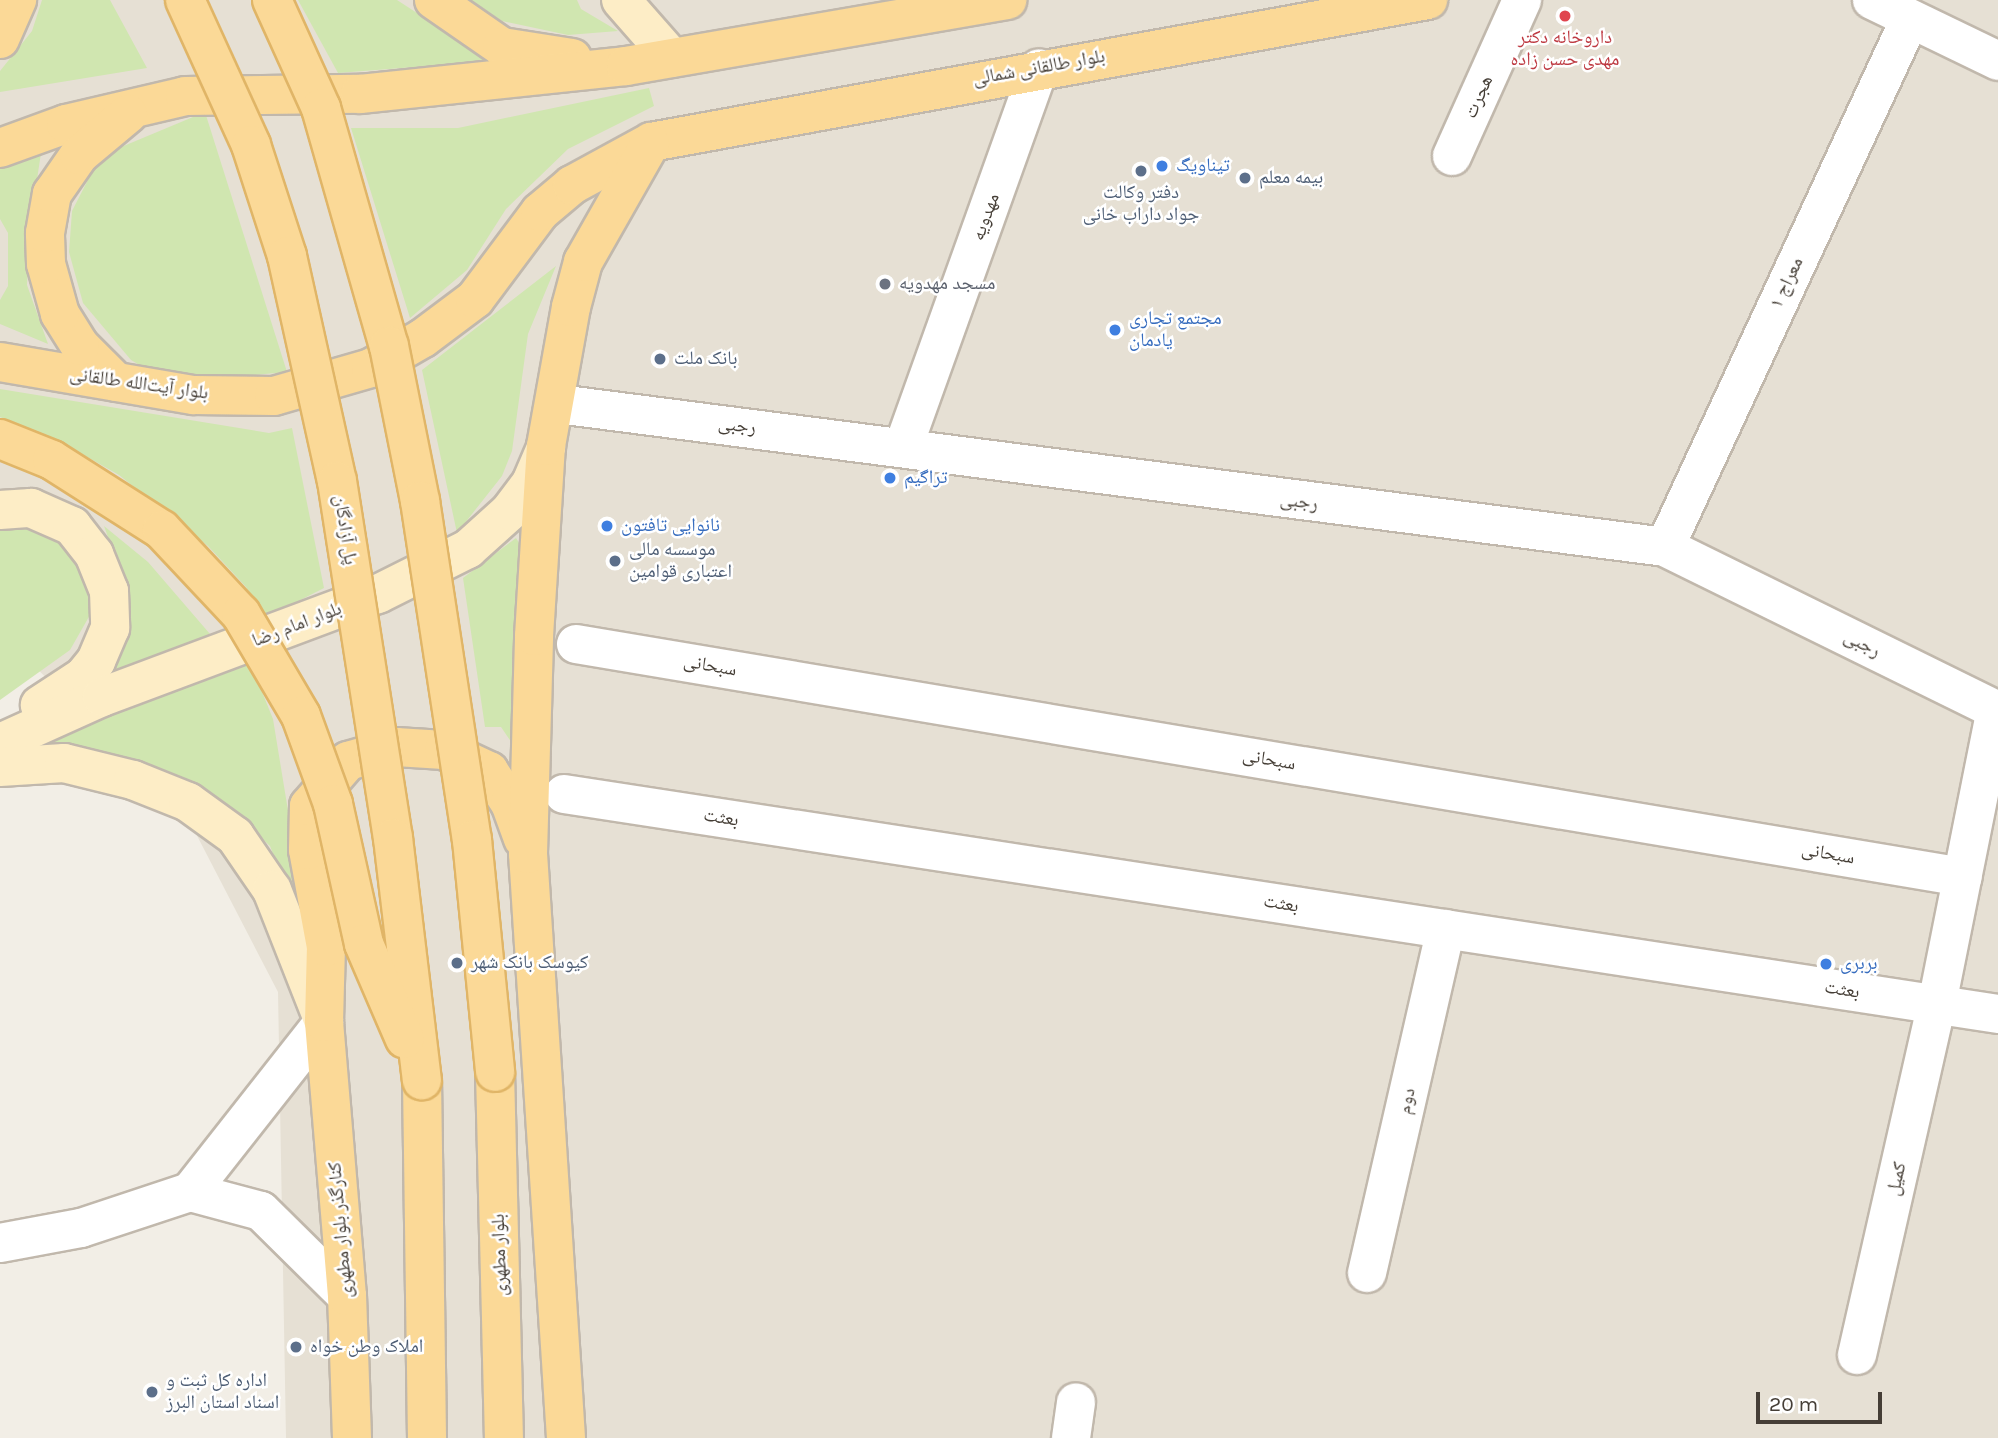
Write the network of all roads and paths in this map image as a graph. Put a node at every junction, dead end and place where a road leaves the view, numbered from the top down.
1 (17, 0) edge
2 (185, 0) edge
3 (272, 0) edge
4 (434, 0) edge
5 (621, 0) edge
6 (1007, 0) edge
7 (1429, 0) edge
8 (1522, 0) edge
9 (1872, 0) edge
10 (1910, 19) junction
11 (0, 39) edge
12 (672, 58) junction
13 (1998, 61) edge
14 (626, 66) junction
15 (1039, 68) junction
16 (135, 108) junction
17 (651, 142) junction
18 (0, 148) edge
19 (1452, 156) dead end
20 (0, 362) edge
21 (116, 382) junction
22 (566, 405) dead end
23 (0, 439) edge
24 (904, 445) junction
25 (546, 446) junction
26 (0, 510) edge
27 (1665, 547) junction
28 (576, 644) dead end
29 (1997, 711) edge
30 (0, 731) edge
31 (0, 743) edge
32 (0, 767) edge
33 (564, 794) dead end
34 (528, 854) junction
35 (1963, 877) junction
36 (1446, 929) junction
37 (1937, 1004) junction
38 (1998, 1014) edge
39 (324, 1022) junction
40 (422, 1080) junction
41 (190, 1192) junction
42 (0, 1243) edge
43 (1367, 1273) dead end
44 (347, 1296) junction
45 (1857, 1354) dead end
46 (352, 1438) edge
47 (427, 1438) edge
48 (504, 1438) edge
49 (566, 1438) edge

1 - 11 main road
2 - 40 main road, پل آزادگان, bridge
3 - 48 main road, بلوار مطهری, bridge
4 - 14 main road
5 - 12 main road
6 - 12 main road
7 - 15 main road, بلوار طالقانی شمالی
8 - 19 street, هجرت
9 - 10 street
10 - 13 street
10 - 27 street, معراج ۱
12 - 14 main road
14 - 16 main road
15 - 17 main road, بلوار طالقانی شمالی
15 - 24 street, مهدویه
16 - 18 main road
16 - 21 main road
17 - 21 main road, بلوار آیت‌الله طالقانی
17 - 25 main road
20 - 21 main road, بلوار آیت‌الله طالقانی
22 - 24 street, رجبی
23 - 40 main road, bridge
24 - 27 street, رجبی
25 - 31 main road, بلوار امام رضا
25 - 34 main road
26 - 30 main road
27 - 29 street, رجبی
28 - 35 street, سبحانی
29 - 35 street, کمیل
32 - 39 main road
33 - 36 street, بعثت
34 - 39 main road, کنارگذر بلوار مطهری
34 - 49 main road
35 - 37 street, کمیل
36 - 37 street, بعثت
36 - 43 street, دوم
37 - 38 street, بعثت
37 - 45 street, کمیل
39 - 41 street
39 - 44 main road, کنارگذر بلوار مطهری
40 - 47 main road
41 - 42 street
41 - 44 street
44 - 46 main road, کنارگذر بلوار مطهری

